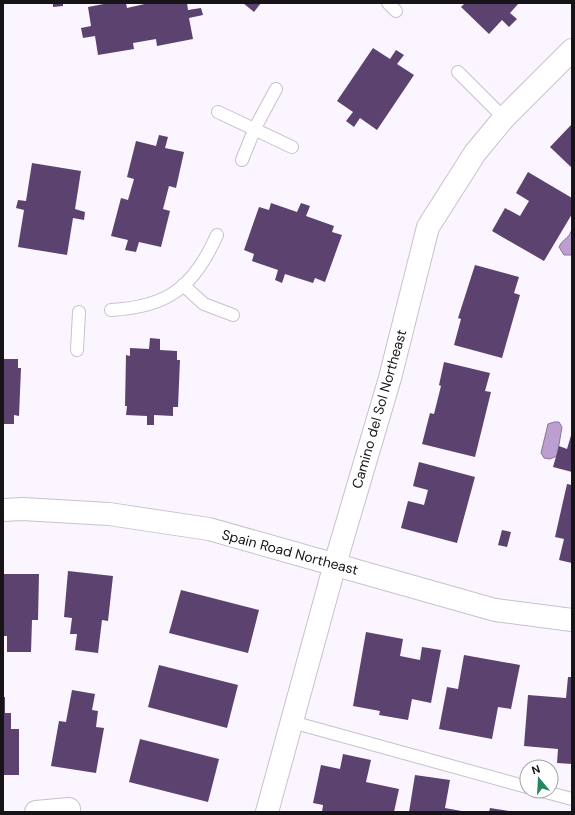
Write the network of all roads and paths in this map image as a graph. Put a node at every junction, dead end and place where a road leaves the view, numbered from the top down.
1 (572, 50) edge
2 (458, 72) dead end
3 (276, 89) dead end
4 (218, 112) dead end
5 (504, 118) junction
6 (255, 128) junction
7 (292, 147) dead end
8 (242, 160) dead end
9 (217, 235) dead end
10 (183, 285) junction
11 (111, 310) dead end
12 (79, 312) dead end
13 (233, 315) dead end
14 (77, 350) dead end
15 (3, 510) edge
16 (335, 564) junction
17 (572, 620) edge
18 (292, 722) junction
19 (519, 785) edge
20 (559, 796) edge
21 (572, 799) edge
22 (69, 809) dead end
23 (36, 812) edge
24 (268, 812) edge

1 - 5 street, Camino del Sol Northeast
2 - 5 lane
3 - 6 lane
4 - 6 lane
5 - 16 street, Camino del Sol Northeast
6 - 7 lane
6 - 8 lane
9 - 10 lane
10 - 11 lane
10 - 13 lane
12 - 14 lane
15 - 16 street, Spain Road Northeast
16 - 17 street, Spain Road Northeast
16 - 18 street, Camino del Sol Northeast
18 - 19 lane
18 - 24 street, Camino del Sol Northeast
20 - 21 lane
22 - 23 street

